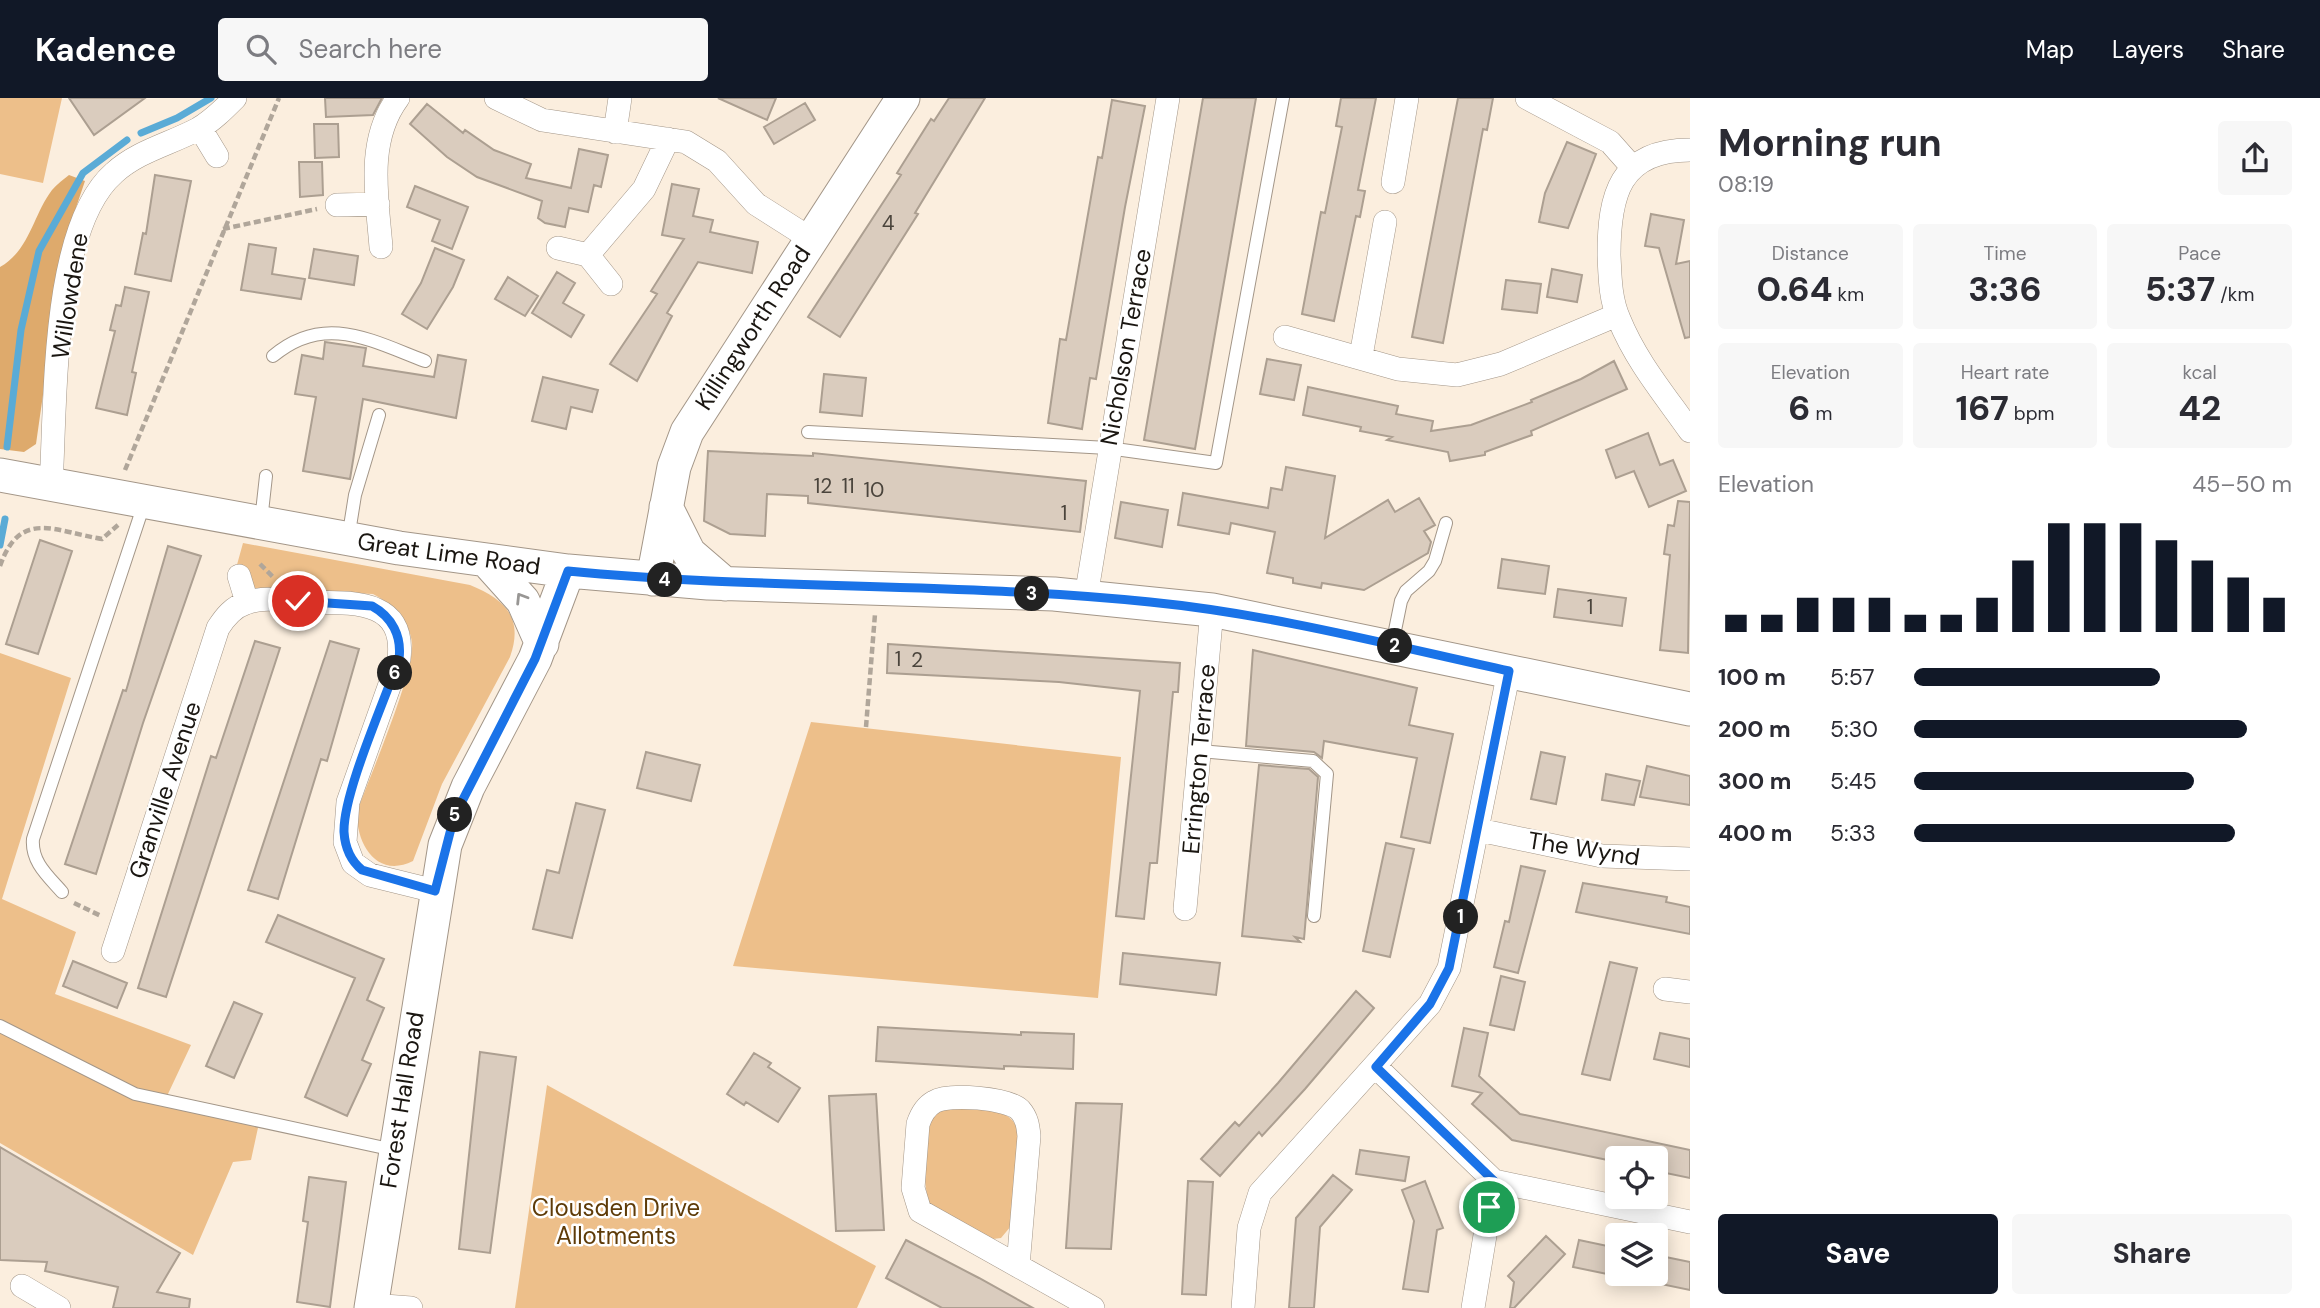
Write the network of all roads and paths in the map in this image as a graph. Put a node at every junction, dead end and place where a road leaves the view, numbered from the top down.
1 (234, 98) edge
2 (279, 98) edge
3 (398, 98) edge
4 (496, 98) edge
5 (620, 98) edge
6 (903, 98) edge
7 (1168, 98) edge
8 (1283, 98) edge
9 (1407, 98) edge
10 (1527, 98) edge
11 (200, 128) junction
12 (615, 132) junction
13 (668, 139) junction
14 (1690, 150) edge
15 (217, 156) dead end
16 (1633, 168) junction
17 (1393, 182) dead end
18 (378, 204) junction
19 (337, 205) joint
20 (1385, 222) dead end
21 (222, 229) junction
22 (811, 239) junction
23 (381, 247) dead end
24 (558, 248) dead end
25 (588, 255) junction
26 (611, 284) dead end
27 (1617, 315) junction
28 (1285, 337) dead end
29 (273, 356) dead end
30 (1361, 356) junction
31 (425, 361) dead end
32 (379, 415) dead end
33 (1686, 416) edge
34 (808, 432) dead end
35 (1108, 448) junction
36 (0, 475) edge
37 (266, 476) dead end
38 (51, 485) junction
39 (129, 499) junction
40 (666, 507) junction
41 (261, 522) junction
42 (1446, 523) dead end
43 (348, 539) junction
44 (254, 559) dead end
45 (488, 561) junction
46 (0, 566) edge
47 (568, 571) junction
48 (239, 576) dead end
49 (653, 579) junction
50 (725, 584) junction
51 (877, 588) junction
52 (1086, 597) junction
53 (298, 601) junction
54 (247, 602) junction
55 (1212, 610) junction
56 (541, 644) junction
57 (1392, 645) junction
58 (1509, 671) junction
59 (1690, 709) edge
60 (866, 727) dead end
61 (1200, 751) junction
62 (1479, 830) junction
63 (1690, 859) edge
64 (435, 891) junction
65 (62, 892) joint
66 (1185, 909) dead end
67 (1314, 916) dead end
68 (121, 924) junction
69 (113, 951) dead end
70 (1665, 989) dead end
71 (1690, 992) edge
72 (0, 1026) edge
73 (1376, 1067) junction
74 (394, 1150) junction
75 (1494, 1181) junction
76 (1690, 1222) edge
77 (1018, 1266) junction
78 (22, 1286) dead end
79 (371, 1306) edge
80 (59, 1308) edge
81 (411, 1308) edge
82 (1093, 1308) edge
83 (1243, 1308) edge
84 (1473, 1308) edge

1 - 11 street, Willowdene
2 - 21 path
3 - 18 street
4 - 12 street
5 - 12 street
6 - 22 main road, Killingworth Road
7 - 35 street, Nicholson Terrace
8 - 35 lane
9 - 17 street
10 - 16 street
11 - 15 street
11 - 38 street, Willowdene
12 - 13 street
13 - 22 street
13 - 25 street
14 - 16 street
16 - 27 street
18 - 19 street
18 - 23 street
19 - 21 path
20 - 30 street
21 - 39 path
22 - 40 main road, Killingworth Road
24 - 25 street
25 - 26 street
27 - 30 street
27 - 33 street
28 - 30 street
29 - 31 lane
32 - 43 lane
34 - 35 lane
35 - 52 street, Nicholson Terrace
36 - 38 main road, Great Lime Road
37 - 41 lane
38 - 39 main road, Great Lime Road
39 - 41 main road, Great Lime Road
39 - 46 path
39 - 65 lane
40 - 49 main road, Killingworth Road
40 - 50 main road
41 - 43 main road, Great Lime Road
42 - 57 lane
43 - 45 main road, Great Lime Road
44 - 53 path
45 - 47 main road, Great Lime Road
56 -> 45 main road
47 - 49 main road, Great Lime Road
47 - 56 main road, Forest Hall Road
48 - 54 street
49 - 50 main road, Great Lime Road
50 - 51 main road, Great Lime Road
51 - 52 main road, Great Lime Road
51 - 60 path
52 - 55 main road, Great Lime Road
53 - 54 street
53 - 64 street
54 - 68 street, Granville Avenue
55 - 57 main road, Great Lime Road
55 - 61 street, Errington Terrace
56 - 64 main road, Forest Hall Road
57 - 58 main road, Great Lime Road
58 - 59 main road, Great Lime Road
58 - 62 street
61 - 66 street, Errington Terrace
61 - 67 lane
62 - 63 street, The Wynd
62 - 73 street
64 - 74 main road, Forest Hall Road
65 - 68 path
68 - 69 street, Granville Avenue
70 - 71 street
72 - 74 lane
73 - 75 street
73 - 83 street
74 - 79 main road, Forest Hall Road
75 - 76 street
75 - 84 street
77 - 77 street
77 - 82 street
78 - 80 street
79 - 81 street

